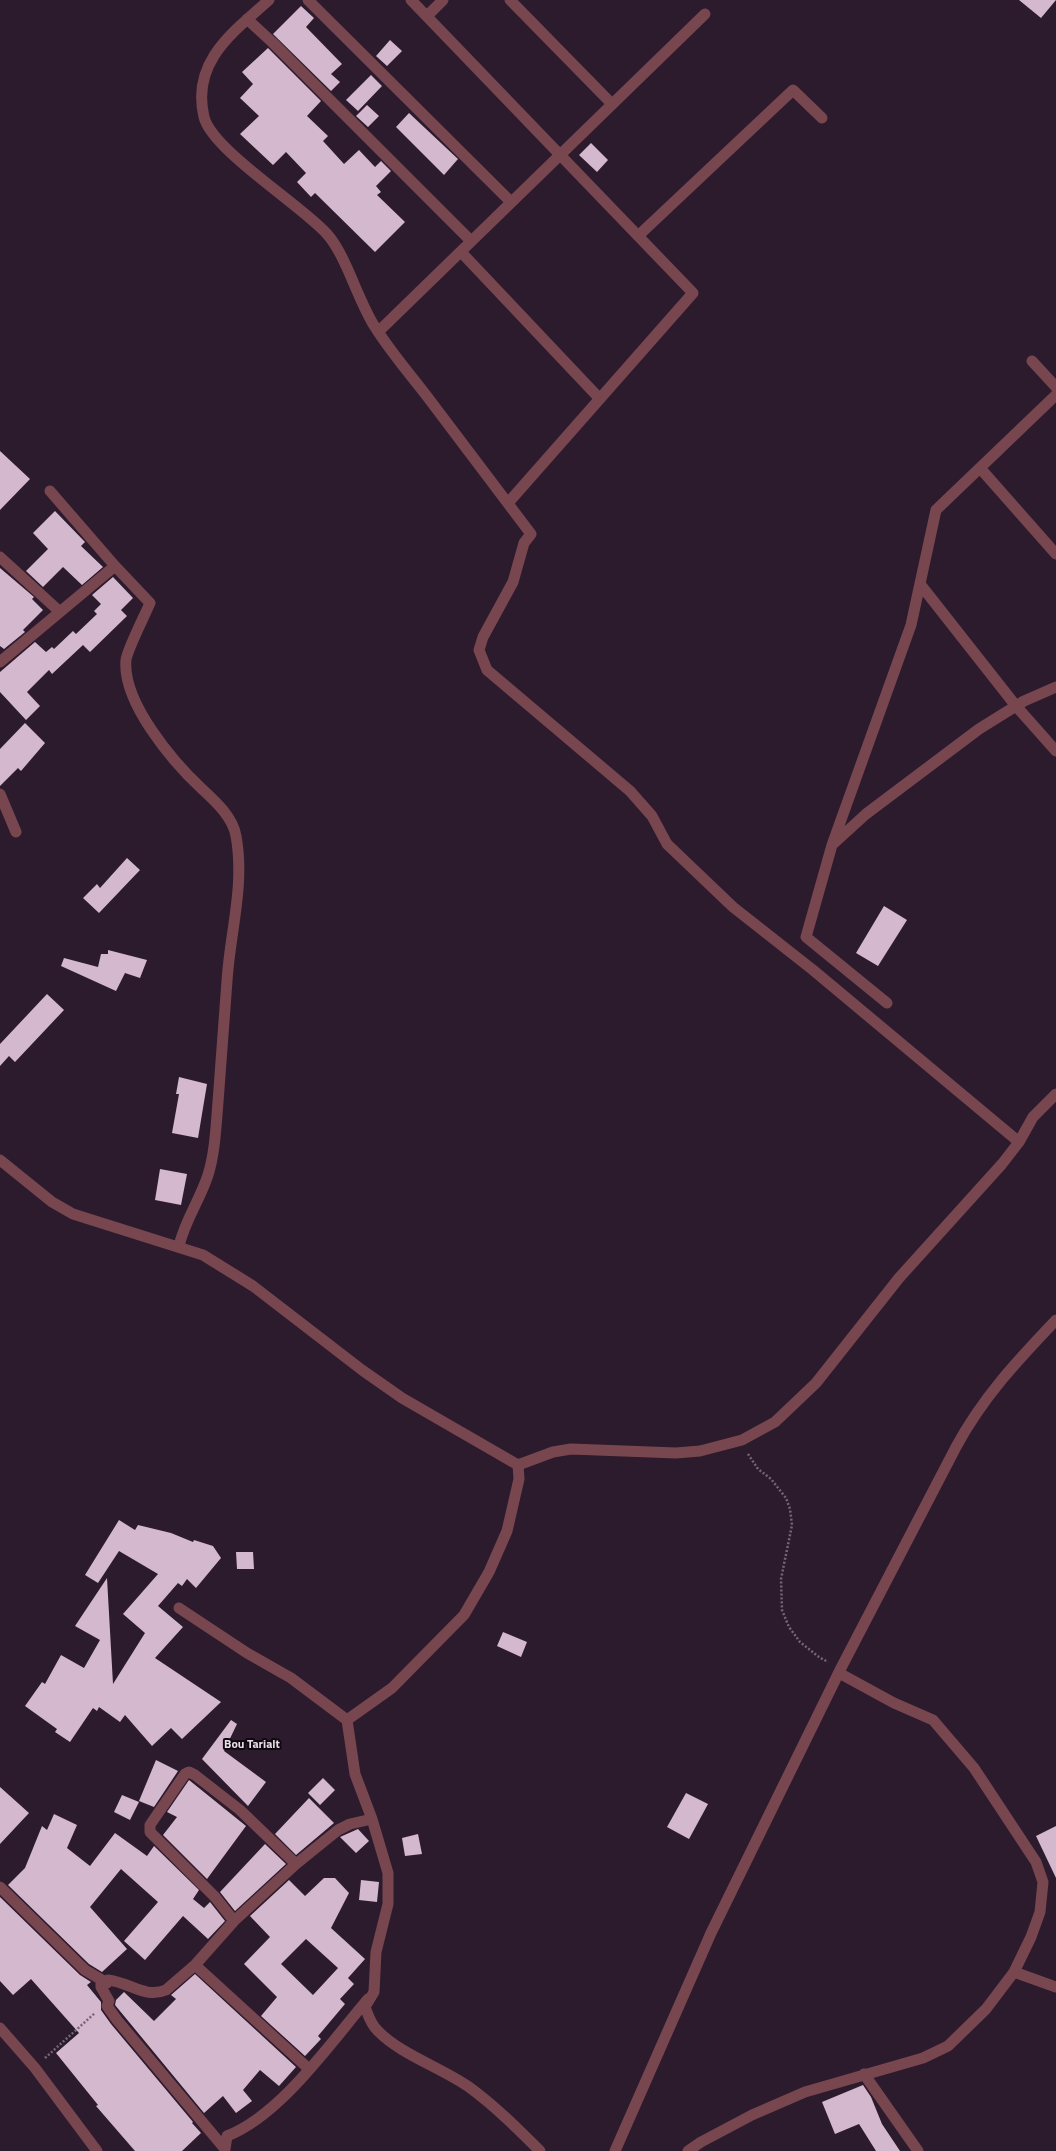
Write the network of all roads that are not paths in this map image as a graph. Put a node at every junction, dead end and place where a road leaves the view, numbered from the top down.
1 (269, 0) edge
2 (308, 0) edge
3 (411, 0) edge
4 (443, 0) edge
5 (510, 0) edge
6 (706, 14) dead end
7 (426, 16) junction
8 (247, 19) junction
9 (612, 104) junction
10 (822, 118) dead end
11 (560, 155) junction
12 (512, 202) junction
13 (638, 236) junction
14 (471, 241) junction
15 (461, 252) junction
16 (378, 332) junction
17 (1032, 361) dead end
18 (1056, 387) edge
19 (1056, 395) edge
20 (600, 399) junction
21 (980, 468) junction
22 (50, 491) dead end
23 (508, 503) junction
24 (1056, 554) edge
25 (0, 557) edge
26 (115, 566) junction
27 (920, 584) junction
28 (59, 611) junction
29 (0, 662) edge
30 (1056, 687) edge
31 (1016, 706) junction
32 (1056, 751) edge
33 (0, 794) edge
34 (16, 832) dead end
35 (832, 845) junction
36 (887, 1004) dead end
37 (1056, 1094) edge
38 (1019, 1142) junction
39 (0, 1160) edge
40 (179, 1246) junction
41 (1056, 1320) edge
42 (518, 1465) junction
43 (179, 1608) dead end
44 (840, 1671) junction
45 (347, 1720) junction
46 (372, 1819) junction
47 (296, 1864) junction
48 (0, 1887) edge
49 (234, 1921) junction
50 (195, 1965) junction
51 (1014, 1972) junction
52 (107, 1983) junction
53 (1056, 1987) edge
54 (374, 1992) junction
55 (0, 2028) edge
56 (309, 2069) junction
57 (864, 2074) junction
58 (223, 2150) edge
59 (97, 2151) edge
60 (540, 2151) edge
61 (615, 2151) edge
62 (688, 2151) edge
63 (918, 2151) edge

1 - 8 street
2 - 12 street
3 - 7 street
4 - 7 street
5 - 9 street
6 - 9 street
7 - 11 street
8 - 14 street
8 - 16 street
9 - 11 street
10 - 13 street
11 - 12 street
11 - 13 street
12 - 14 street
13 - 20 street
14 - 15 street
15 - 16 street
15 - 20 street
16 - 23 street
17 - 18 street
19 - 21 street
20 - 23 street
21 - 24 street
21 - 27 street
22 - 26 street
23 - 38 street
25 - 28 street
26 - 28 street
26 - 40 street
27 - 31 street
27 - 35 street
28 - 29 street
30 - 31 street
31 - 32 street
31 - 35 street
33 - 34 street
35 - 36 street
37 - 38 street
38 - 42 street
39 - 40 street
40 - 42 street
41 - 44 street
42 - 45 street
43 - 45 street
44 - 51 street
44 - 61 street
45 - 46 street
46 - 47 street
46 - 54 street
47 - 49 street
47 - 49 street
48 - 52 street
49 - 50 street
50 - 52 street
50 - 56 street
51 - 53 street
51 - 57 street
52 - 58 street
54 - 56 street
54 - 60 street
55 - 59 street
56 - 58 street
57 - 62 street
57 - 63 street

